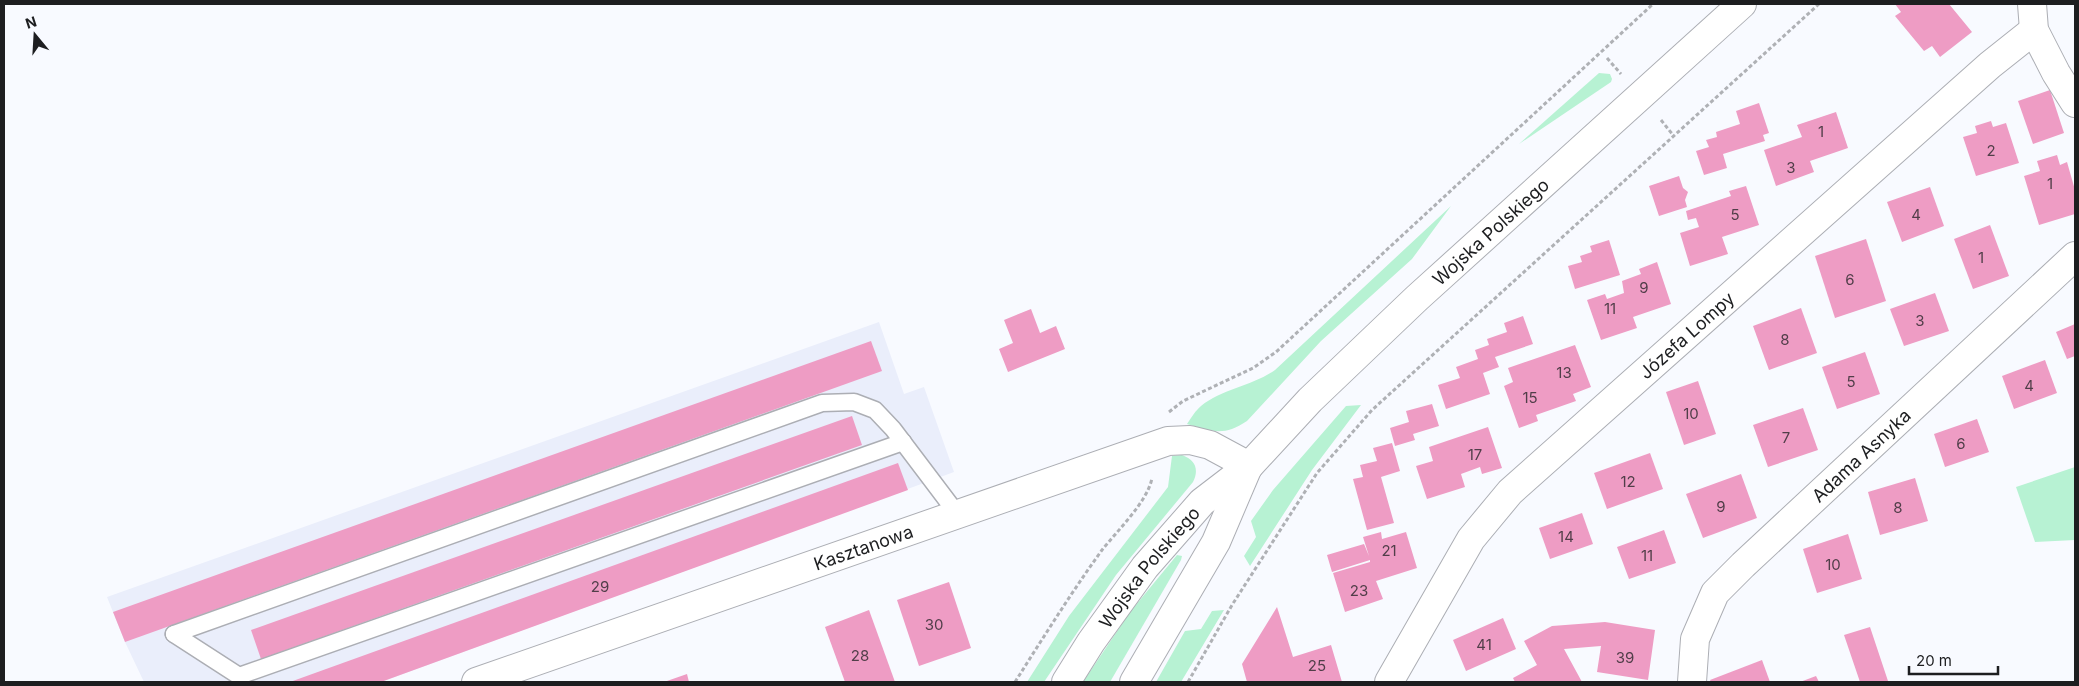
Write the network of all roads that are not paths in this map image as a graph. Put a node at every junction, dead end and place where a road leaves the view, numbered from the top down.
1 (1742, 4) edge
2 (2033, 17) edge
3 (2075, 103) edge
4 (2075, 256) edge
5 (903, 442) junction
6 (1249, 466) junction
7 (958, 515) junction
8 (476, 682) edge
9 (1066, 682) edge
10 (1134, 682) edge
11 (1389, 682) edge
12 (1692, 682) edge

1 - 6 street, Wojska Polskiego
2 - 3 street
2 - 11 street, Józefa Lompy
4 - 12 street, Adama Asnyka
5 - 5 lane
5 - 7 lane
6 - 7 street, Kasztanowa
6 - 9 street, Wojska Polskiego
6 - 10 street, Wojska Polskiego
7 - 8 street, Kasztanowa

